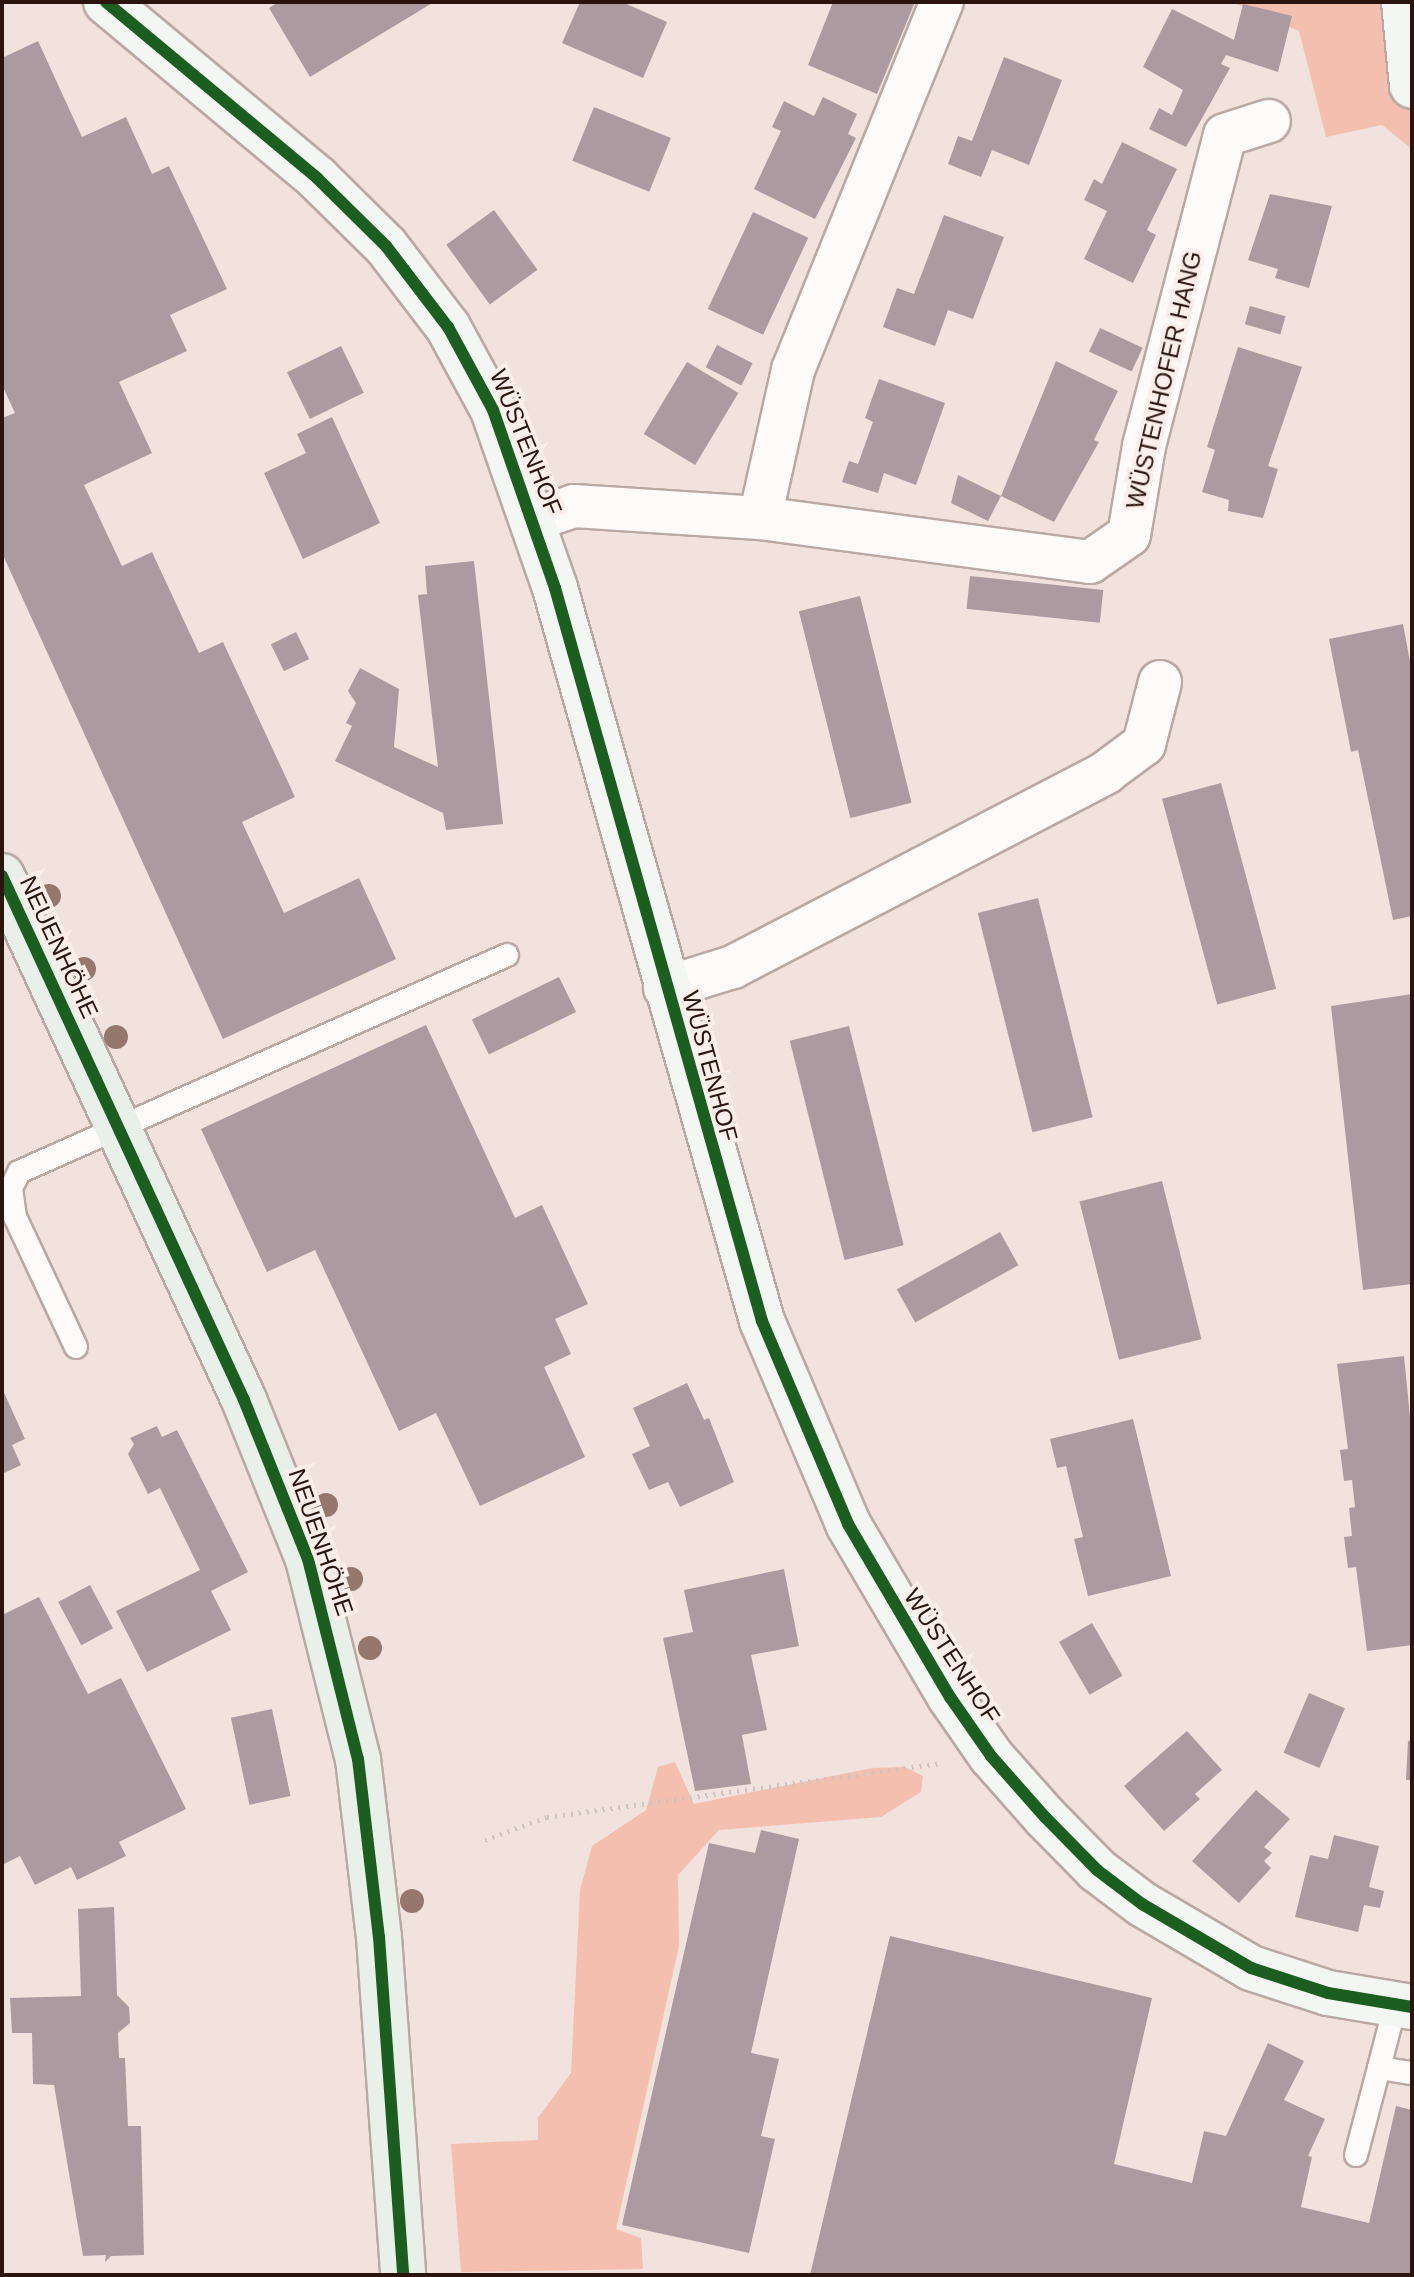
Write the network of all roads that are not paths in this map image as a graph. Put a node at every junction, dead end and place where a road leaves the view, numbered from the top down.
1 (942, 2) edge
2 (1404, 2) edge
3 (120, 6) edge
4 (1412, 86) edge
5 (1269, 121) dead end
6 (760, 518) junction
7 (535, 519) junction
8 (1160, 682) dead end
9 (2, 876) edge
10 (507, 955) dead end
11 (665, 988) junction
12 (118, 1127) junction
13 (76, 1347) dead end
14 (1404, 2006) edge
15 (1379, 2068) junction
16 (1412, 2073) edge
17 (1356, 2155) dead end
18 (403, 2275) edge

1 - 6 street
2 - 4 main road
3 - 7 main road, WÜSTENHOF
5 - 6 street, WÜSTENHOFER HANG
6 - 7 street, WÜSTENHOFER HANG
7 - 11 main road, WÜSTENHOF
8 - 11 street
9 - 12 main road, NEUENHÖHE
10 - 12 lane
11 - 14 main road, WÜSTENHOF
12 - 13 lane
12 - 18 main road, NEUENHÖHE
14 - 15 lane
15 - 16 lane
15 - 17 lane

